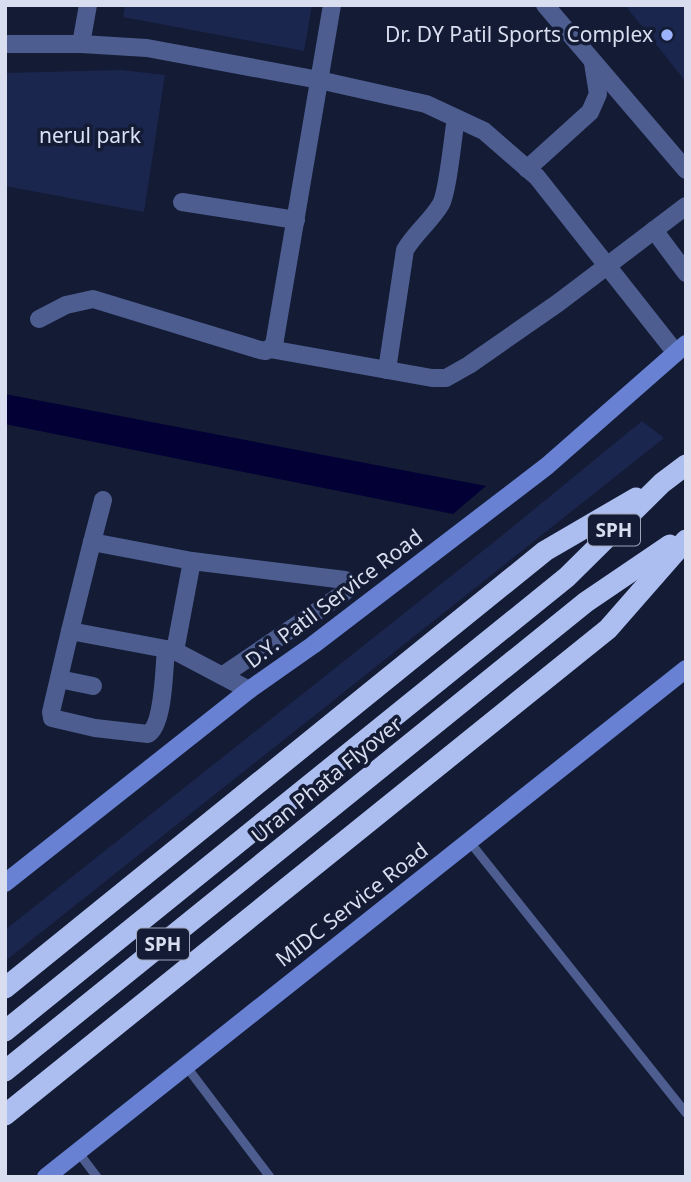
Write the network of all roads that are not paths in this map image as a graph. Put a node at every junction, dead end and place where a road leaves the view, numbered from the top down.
1 (89, 5) edge
2 (332, 5) edge
3 (545, 5) edge
4 (5, 44) edge
5 (81, 44) junction
6 (593, 60) junction
7 (319, 80) junction
8 (456, 118) junction
9 (527, 169) junction
10 (686, 170) edge
11 (182, 202) dead end
12 (686, 206) edge
13 (296, 220) junction
14 (654, 230) junction
15 (607, 266) junction
16 (686, 272) edge
17 (39, 319) dead end
18 (270, 349) junction
19 (681, 349) edge
20 (387, 370) junction
21 (686, 465) edge
22 (662, 483) junction
23 (103, 500) dead end
24 (686, 538) edge
25 (92, 542) junction
26 (192, 561) junction
27 (70, 631) junction
28 (170, 650) junction
29 (686, 669) edge
30 (222, 676) junction
31 (59, 679) junction
32 (93, 686) dead end
33 (249, 690) junction
34 (468, 841) junction
35 (5, 883) edge
36 (5, 988) edge
37 (5, 1031) edge
38 (186, 1066) junction
39 (5, 1072) edge
40 (686, 1113) edge
41 (5, 1115) edge
42 (78, 1152) junction
43 (46, 1177) edge
44 (97, 1177) edge
45 (270, 1177) edge

1 - 5 street
2 - 7 street
3 - 6 street
4 - 5 street
5 - 7 street
6 - 9 street
6 - 10 street
7 - 8 street
7 - 13 street
8 - 9 street
8 - 20 street
9 - 15 street
11 - 13 street
12 - 14 street
13 - 18 street
14 - 15 street
14 - 16 street
15 - 19 street
15 - 20 street
17 - 18 street
18 - 20 street
19 - 33 street, D.Y. Patil Service Road
21 - 22 highway, SPH
22 - 36 highway
22 - 37 highway, Uran Phata Flyover / SPH
23 - 25 street
24 - 39 highway, Uran Phata Flyover / SPH
24 - 41 highway
25 - 26 street
25 - 27 street
26 - 28 street
26 - 30 street
27 - 28 street
27 - 31 street
28 - 30 street
28 - 31 street
29 - 34 street, MIDC Service Road
30 - 33 street
31 - 32 street
33 - 35 street, D.Y. Patil Service Road
34 - 38 street, MIDC Service Road
34 - 40 lane
38 - 42 street, MIDC Service Road
38 - 45 lane
42 - 43 street, MIDC Service Road
42 - 44 lane

